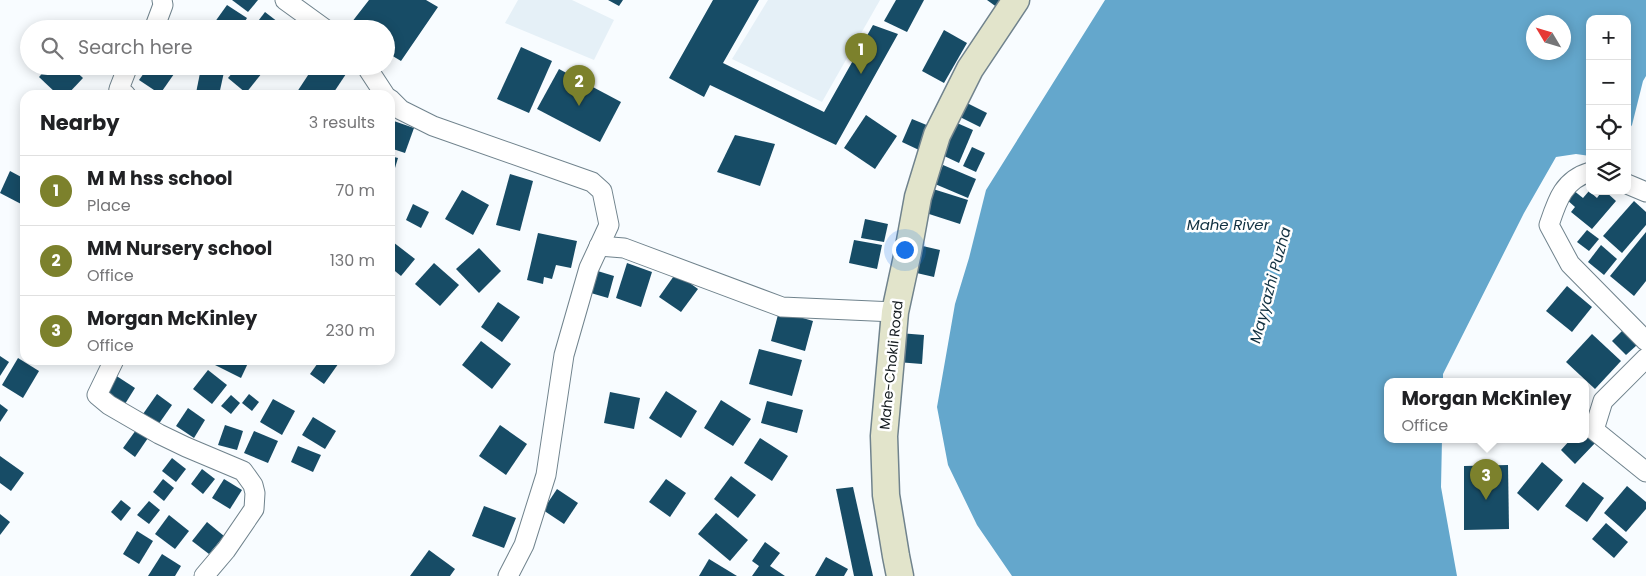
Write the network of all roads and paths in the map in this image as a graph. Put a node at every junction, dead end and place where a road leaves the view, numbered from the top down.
1 (162, 0) edge
2 (285, 0) edge
3 (1016, 0) edge
4 (157, 20) edge
5 (313, 20) edge
6 (124, 75) edge
7 (372, 75) edge
8 (120, 90) edge
9 (382, 90) edge
10 (395, 105) edge
11 (1586, 174) edge
12 (1631, 186) edge
13 (1646, 192) edge
14 (599, 246) junction
15 (895, 312) junction
16 (1646, 340) edge
17 (1646, 358) edge
18 (112, 365) edge
19 (1646, 472) edge
20 (204, 576) edge
21 (508, 576) edge
22 (900, 576) edge

1 - 4 street
2 - 5 street
3 - 15 street, Mahe-Chokli Road
6 - 8 street
7 - 9 street
10 - 14 street
11 - 16 street
12 - 13 street
14 - 15 street
14 - 21 street
15 - 22 street, Mahe-Chokli Road
17 - 19 street
18 - 20 street

